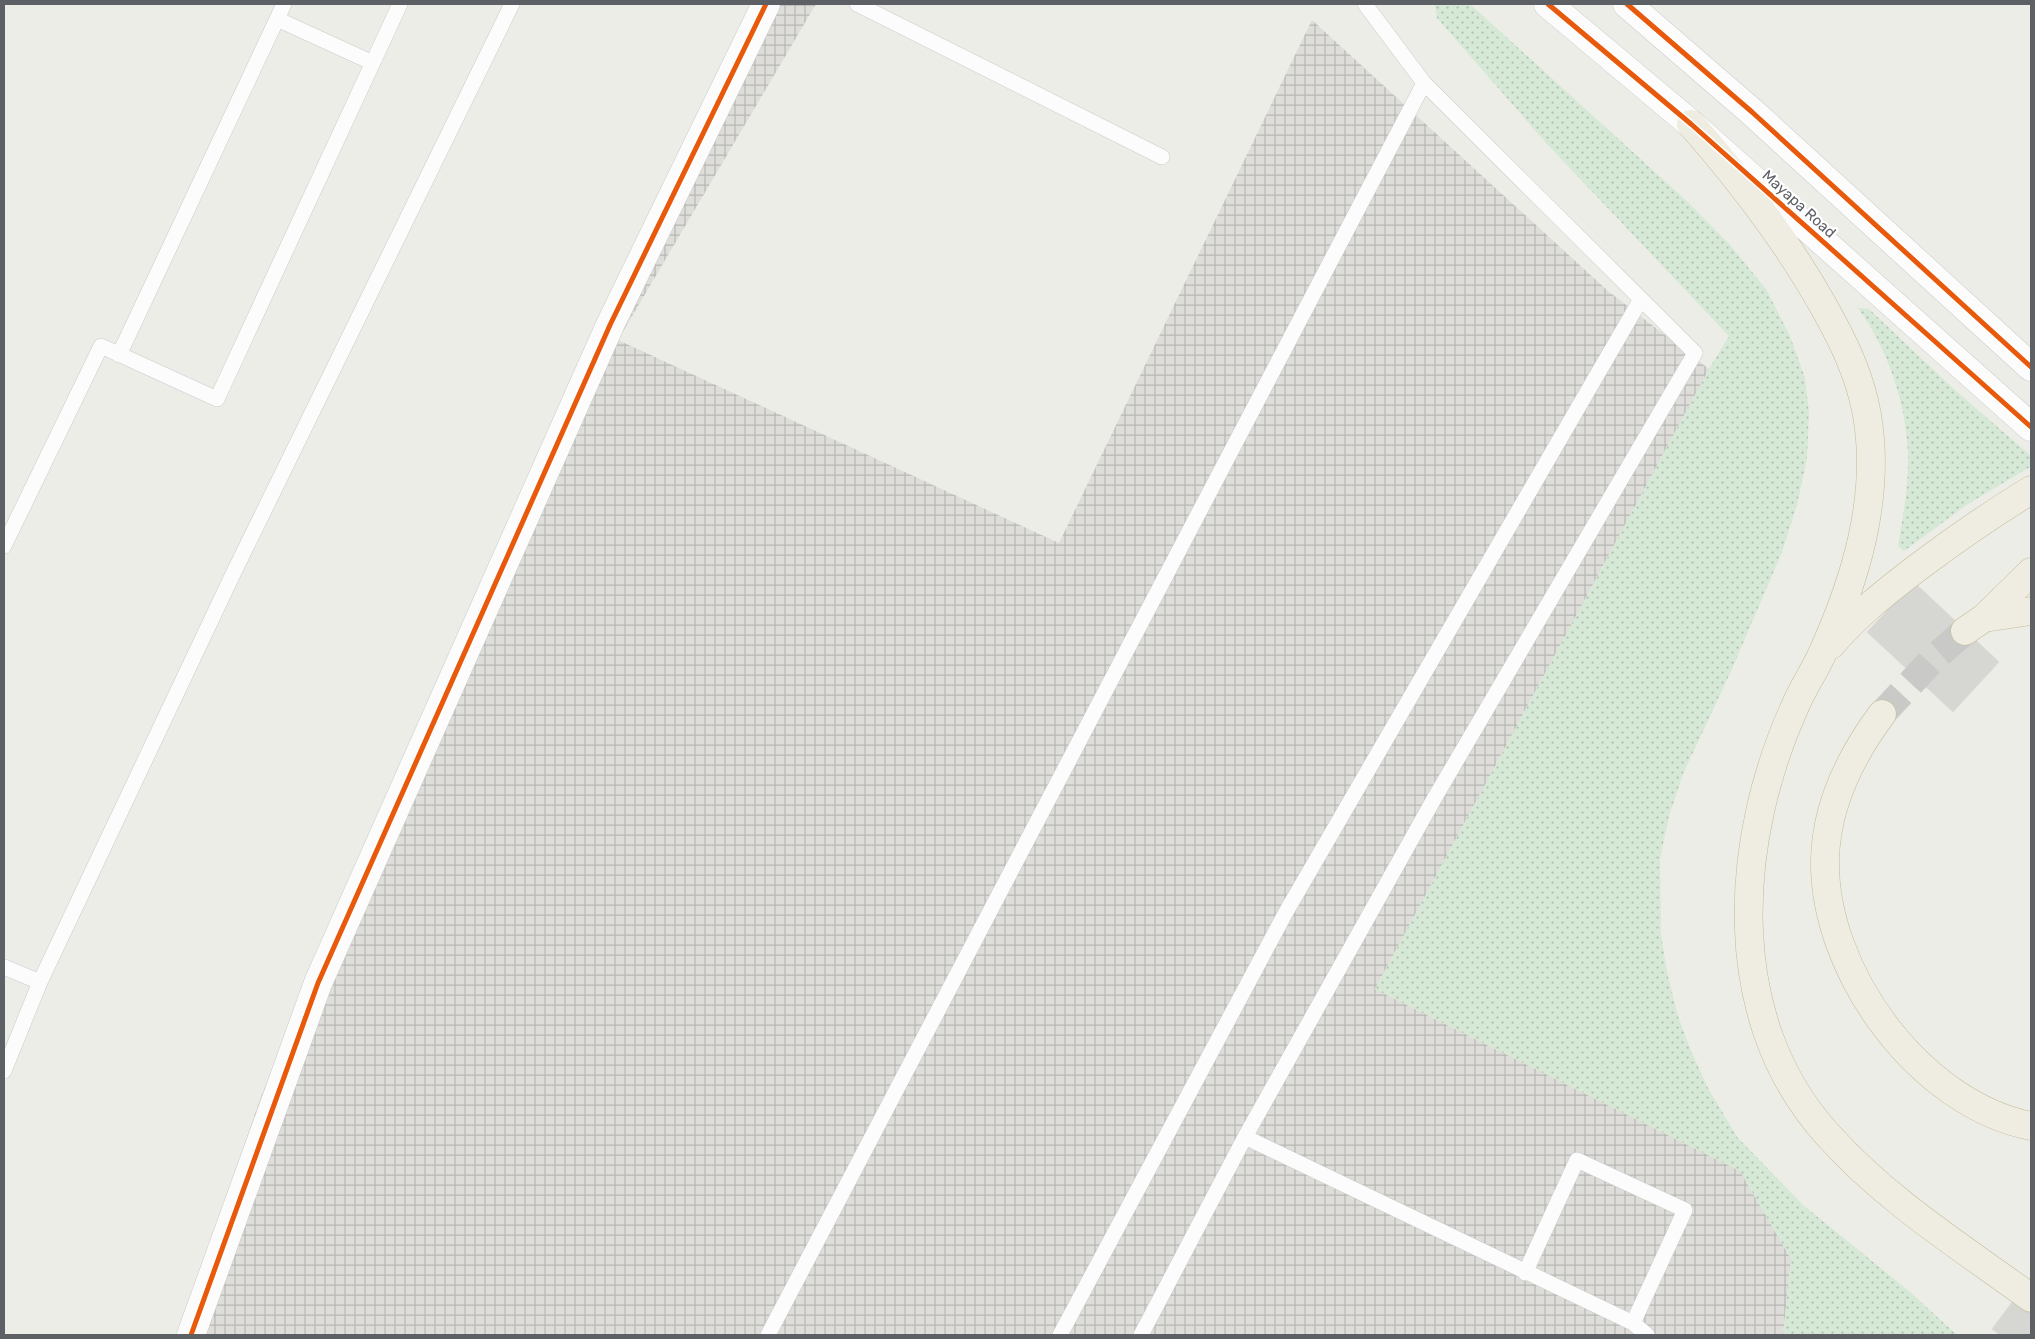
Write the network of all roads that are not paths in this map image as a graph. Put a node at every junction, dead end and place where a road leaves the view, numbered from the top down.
1 (284, 4) edge
2 (400, 4) edge
3 (512, 4) edge
4 (766, 4) edge
5 (857, 4) edge
6 (1366, 4) edge
7 (1548, 4) edge
8 (1627, 4) edge
9 (277, 19) junction
10 (373, 63) junction
11 (1424, 83) junction
12 (1691, 124) junction
13 (1162, 157) dead end
14 (1641, 299) junction
15 (119, 355) junction
16 (2031, 368) edge
17 (2031, 427) edge
18 (2031, 490) edge
19 (4, 546) edge
20 (2031, 572) edge
21 (2031, 611) edge
22 (1821, 657) junction
23 (1882, 714) tunnel mouth
24 (4, 967) edge
25 (40, 982) junction
26 (4, 1070) edge
27 (2031, 1126) edge
28 (1245, 1136) junction
29 (1525, 1273) junction
30 (2031, 1298) edge
31 (1633, 1323) junction
32 (191, 1335) edge
33 (768, 1335) edge
34 (1060, 1335) edge
35 (1140, 1335) edge
36 (1647, 1335) edge

1 - 9 lane
2 - 10 lane
3 - 25 lane
4 - 32 street
5 - 13 lane
6 - 11 lane
7 - 12 street, Mayapa Road
8 - 16 street
9 - 10 lane
9 - 15 lane
10 - 15 lane
11 - 14 lane
11 - 33 lane
12 - 17 street, Mayapa Road
12 - 22 highway
14 - 28 lane
14 - 34 lane
15 - 19 lane
18 - 22 highway
20 - 21 highway
22 - 30 highway
23 - 27 highway
24 - 25 lane
25 - 26 lane
28 - 29 lane
28 - 35 lane
29 - 31 lane
29 - 31 lane
31 - 36 lane

